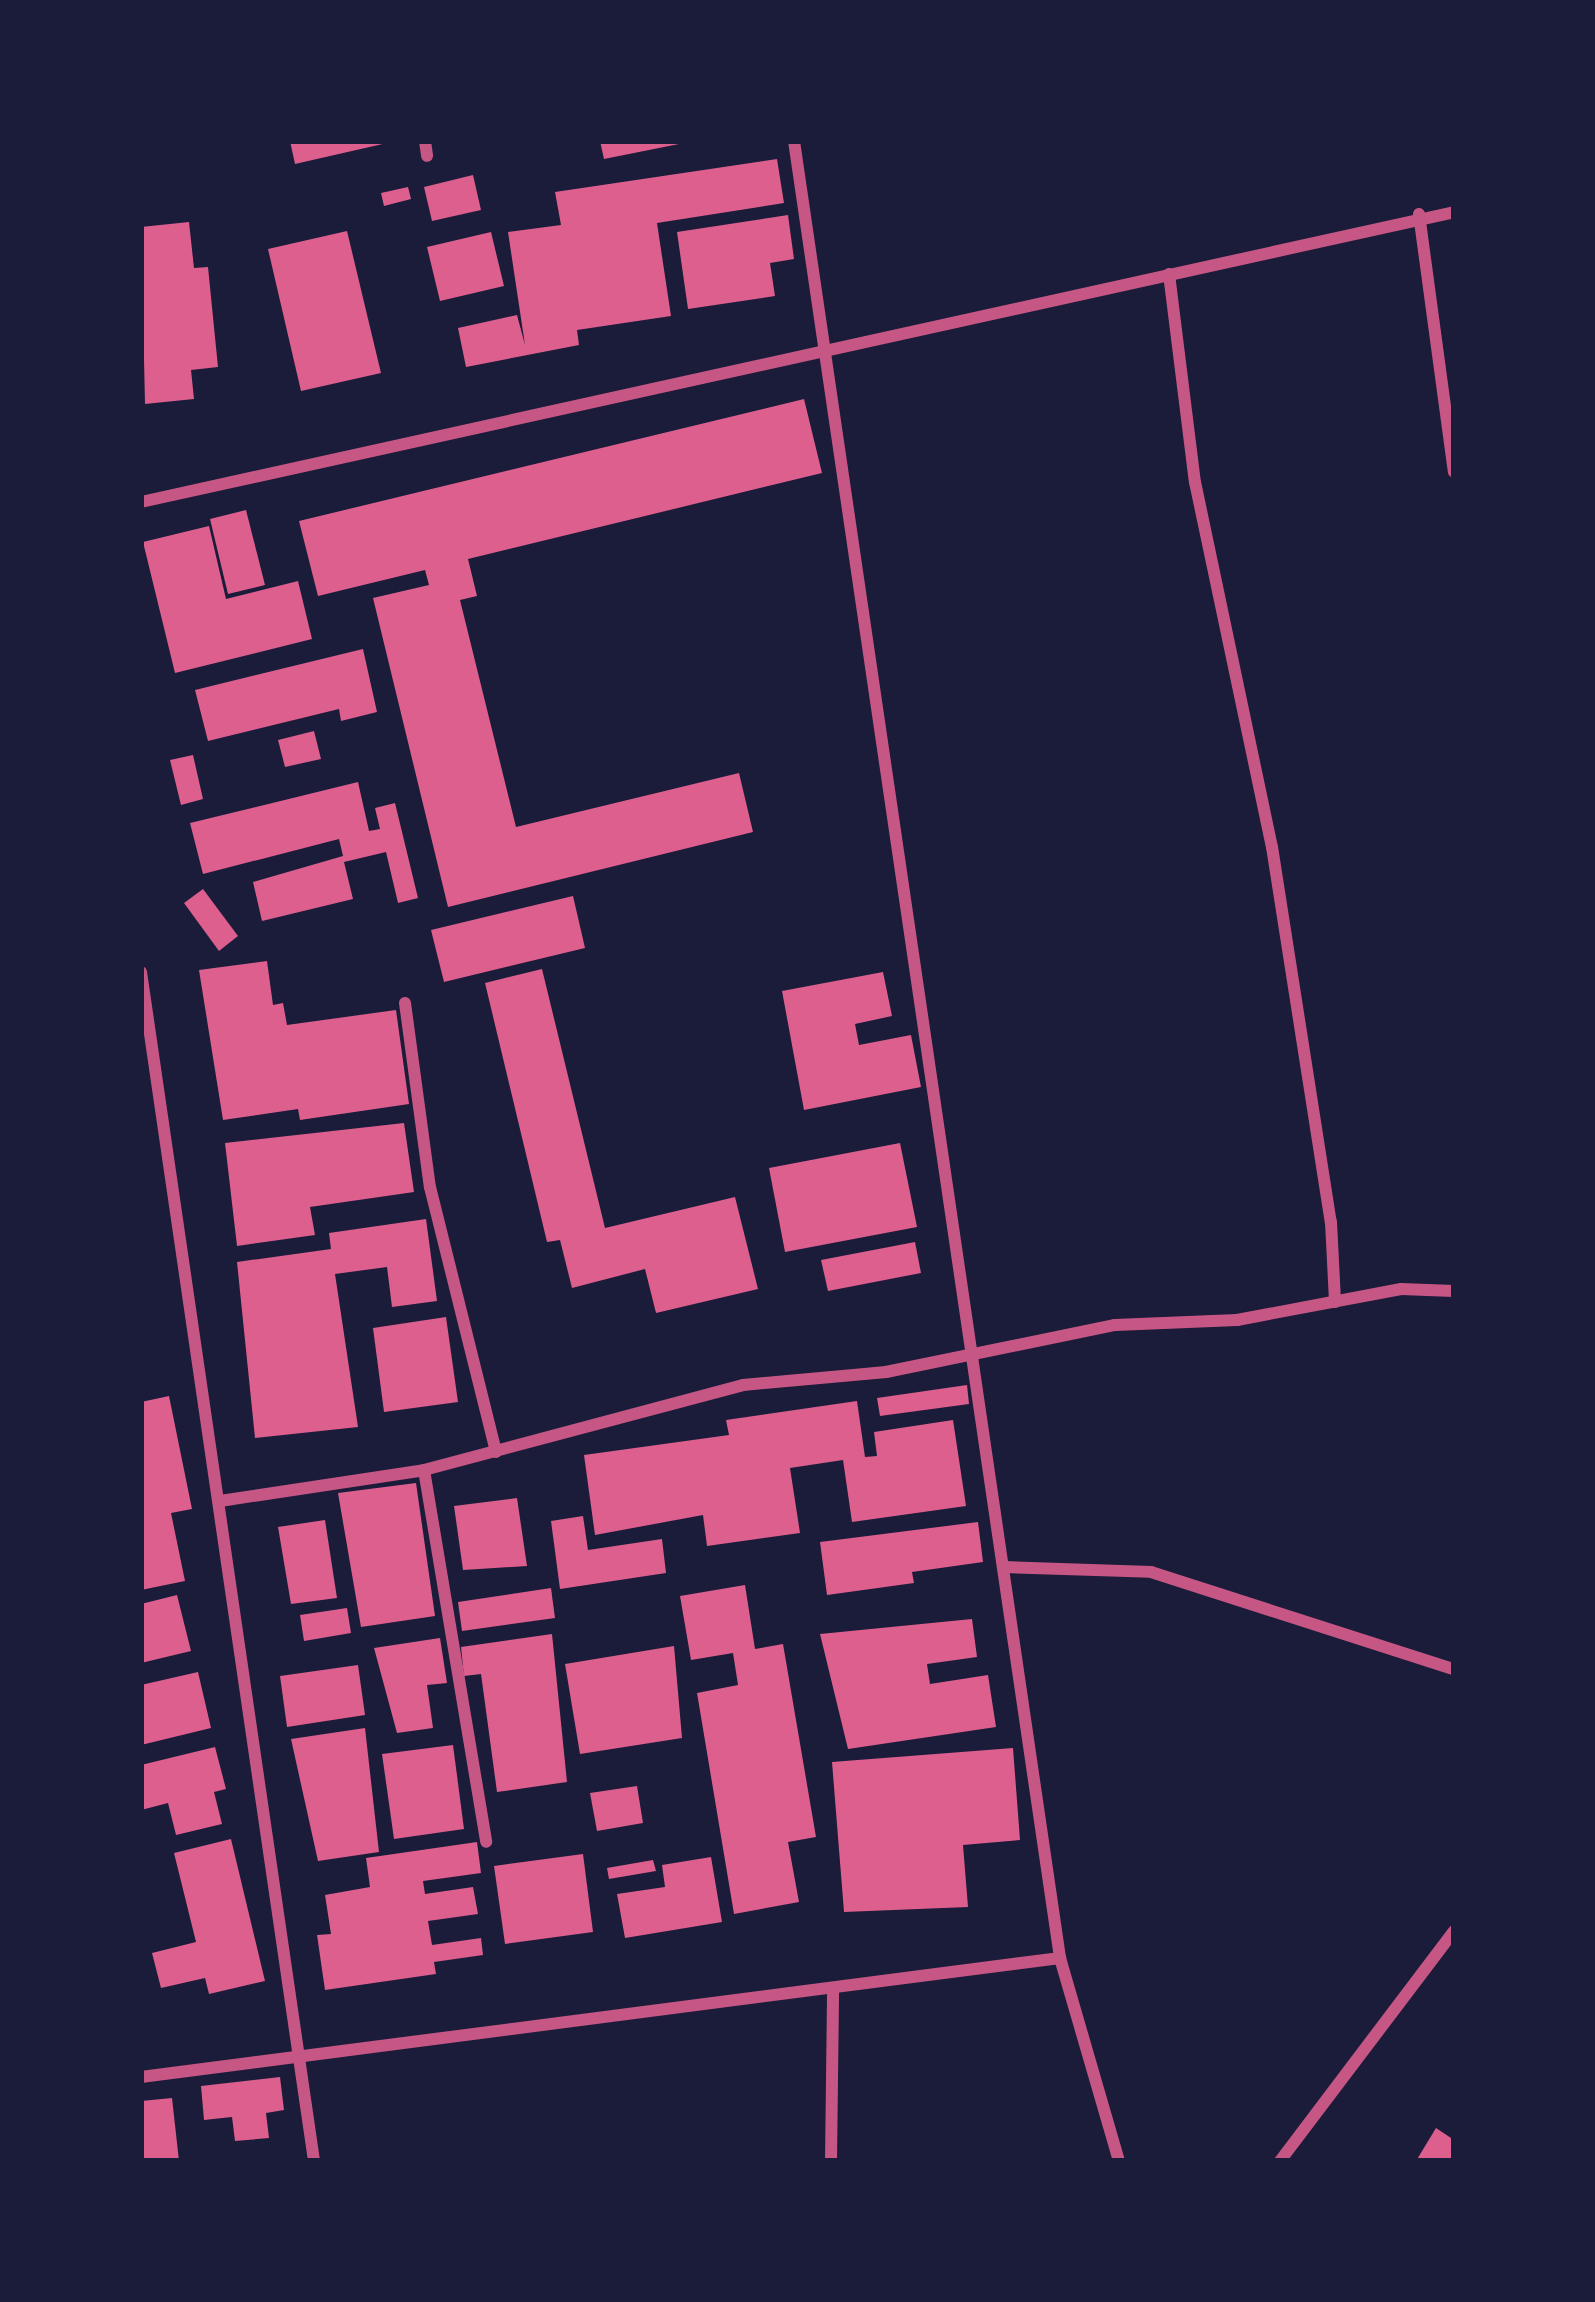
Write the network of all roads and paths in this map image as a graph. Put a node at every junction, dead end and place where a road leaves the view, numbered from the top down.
1 (794, 141) edge
2 (1454, 212) edge
3 (1419, 214) junction
4 (1169, 274) junction
5 (830, 352) junction
6 (1454, 472) edge
7 (141, 502) edge
8 (141, 972) edge
9 (405, 1004) dead end
10 (1454, 1291) edge
11 (1335, 1302) junction
12 (973, 1350) junction
13 (496, 1452) junction
14 (424, 1470) junction
15 (220, 1501) junction
16 (1004, 1567) junction
17 (1454, 1669) edge
18 (486, 1842) dead end
19 (1454, 1931) edge
20 (1060, 1958) junction
21 (833, 1989) junction
22 (302, 2058) junction
23 (141, 2077) edge
24 (314, 2161) edge
25 (831, 2161) edge
26 (1119, 2161) edge
27 (1280, 2161) edge

1 - 5 street
2 - 3 street
3 - 4 street
3 - 6 street
4 - 5 street
4 - 11 street
5 - 7 street
5 - 12 street
8 - 15 street
9 - 13 street
10 - 11 street
11 - 12 street
12 - 13 street
12 - 16 street
13 - 14 street
14 - 15 street
14 - 18 street
15 - 22 street
16 - 17 street
16 - 20 street
19 - 27 street
20 - 21 street
20 - 26 street
21 - 22 street
21 - 25 street
22 - 23 street
22 - 24 street

